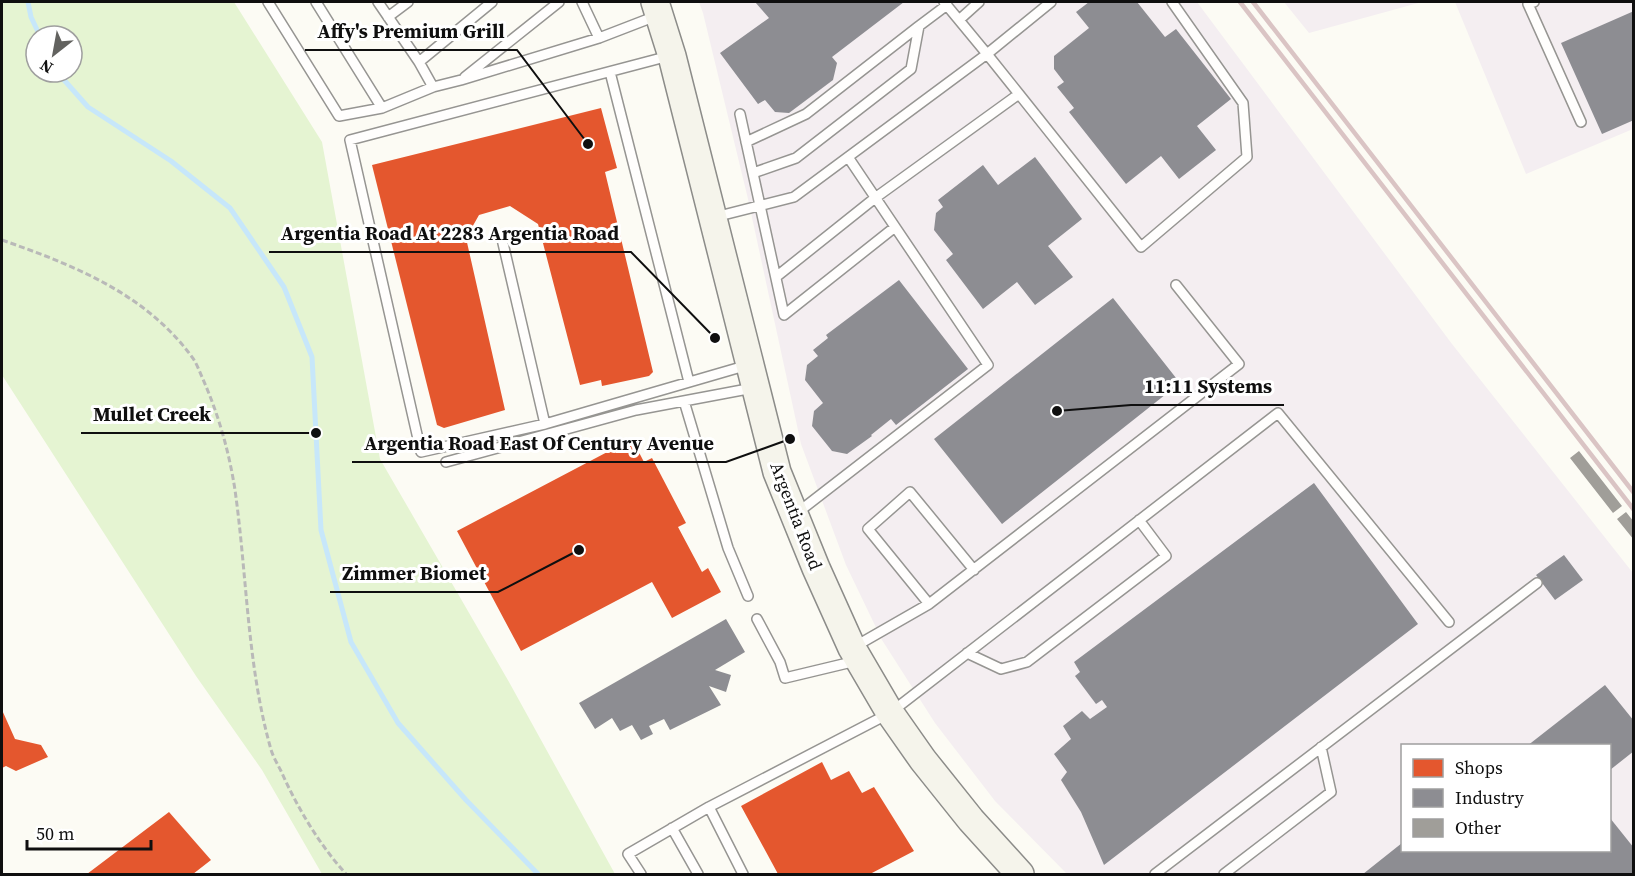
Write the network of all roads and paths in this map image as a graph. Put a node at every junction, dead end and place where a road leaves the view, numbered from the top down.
1 (268, 2) edge
2 (316, 2) edge
3 (378, 2) edge
4 (408, 2) edge
5 (492, 2) edge
6 (559, 2) edge
7 (582, 2) edge
8 (979, 2) edge
9 (1051, 2) edge
10 (1172, 2) edge
11 (1534, 2) edge
12 (945, 3) edge
13 (658, 8) edge
14 (388, 17) junction
15 (959, 20) junction
16 (919, 26) junction
17 (599, 38) junction
18 (987, 54) junction
19 (672, 56) junction
20 (419, 62) junction
21 (610, 72) junction
22 (461, 80) junction
23 (433, 87) junction
24 (1019, 94) junction
25 (382, 108) junction
26 (740, 114) dead end
27 (1581, 123) dead end
28 (746, 142) junction
29 (848, 157) junction
30 (753, 173) junction
31 (875, 198) junction
32 (760, 205) junction
33 (712, 217) junction
34 (895, 227) junction
35 (502, 239) dead end
36 (2, 240) edge
37 (776, 277) junction
38 (1176, 285) dead end
39 (752, 376) junction
40 (689, 382) junction
41 (684, 401) junction
42 (545, 424) junction
43 (446, 462) dead end
44 (795, 515) junction
45 (1139, 520) junction
46 (974, 570) junction
47 (1537, 583) dead end
48 (748, 596) dead end
49 (928, 604) junction
50 (757, 619) dead end
51 (1449, 622) dead end
52 (967, 653) junction
53 (855, 654) junction
54 (890, 713) junction
55 (1321, 747) junction
56 (710, 807) junction
57 (672, 828) junction
58 (346, 874) edge
59 (641, 874) edge
60 (698, 874) edge
61 (743, 874) edge
62 (1020, 874) edge
63 (1157, 874) edge
64 (1224, 874) edge

1 - 25 lane
2 - 25 lane
3 - 14 lane
4 - 14 lane
5 - 20 lane
6 - 22 lane
7 - 17 lane
8 - 15 lane
9 - 18 lane
10 - 24 lane
11 - 27 lane
12 - 15 lane
12 - 16 lane
13 - 17 lane
13 - 19 street, Argentia Road
14 - 20 lane
15 - 18 lane
16 - 28 lane
16 - 30 lane
17 - 22 lane
18 - 24 lane
18 - 29 lane
19 - 21 lane
19 - 33 street, Argentia Road
20 - 23 lane
21 - 40 lane
21 - 42 lane
22 - 23 lane
23 - 25 lane
24 - 31 lane
26 - 28 lane
28 - 30 lane
29 - 31 lane
29 - 32 lane
30 - 32 lane
31 - 34 lane
31 - 37 lane
32 - 33 lane
32 - 37 lane
33 - 39 street, Argentia Road
34 - 37 lane
34 - 44 lane
35 - 42 lane
36 - 58 path
38 - 46 lane
39 - 40 lane
39 - 41 lane
39 - 44 street, Argentia Road
40 - 42 lane
41 - 43 lane
41 - 48 lane
44 - 53 street, Argentia Road
45 - 51 lane
45 - 52 lane
45 - 52 lane
46 - 49 lane
46 - 49 lane
47 - 55 lane
49 - 53 lane
50 - 53 lane
52 - 54 lane
53 - 54 street, Argentia Road
54 - 56 lane
54 - 62 street, Argentia Road
55 - 63 lane
55 - 64 lane
56 - 57 lane
56 - 61 lane
57 - 59 lane
57 - 60 lane

